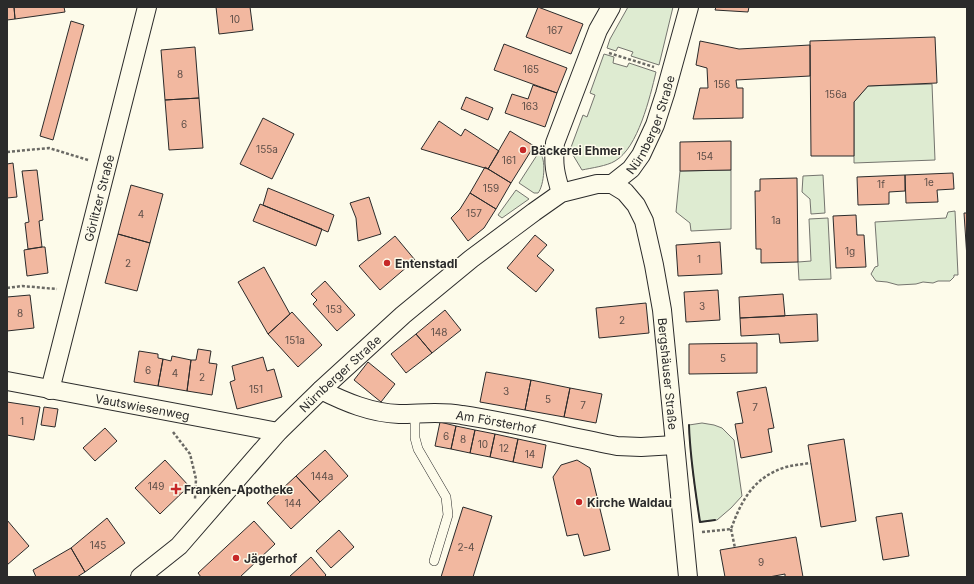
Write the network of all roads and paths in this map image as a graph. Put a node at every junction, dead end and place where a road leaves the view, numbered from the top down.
1 (147, 7) edge
2 (611, 7) edge
3 (689, 7) edge
4 (592, 48) junction
5 (671, 72) junction
6 (7, 152) edge
7 (107, 166) junction
8 (612, 184) junction
9 (561, 193) junction
10 (7, 288) edge
11 (75, 290) junction
12 (7, 381) edge
13 (50, 390) junction
14 (321, 390) junction
15 (165, 411) junction
16 (415, 413) junction
17 (278, 432) junction
18 (674, 446) junction
19 (811, 463) dead end
20 (204, 517) junction
21 (731, 529) junction
22 (713, 531) dead end
23 (735, 548) dead end
24 (434, 561) dead end
25 (140, 577) edge
26 (688, 577) edge

1 - 7 street, Görlitzer Straße
2 - 4 street
3 - 5 street, Nürnberger Straße
4 - 5 path
4 - 9 street
5 - 8 street, Nürnberger Straße
6 - 7 path
7 - 11 street, Görlitzer Straße
8 - 9 street, Nürnberger Straße
8 - 18 street, Bergshäuser Straße
9 - 14 street, Nürnberger Straße
10 - 11 path
11 - 13 street, Görlitzer Straße
12 - 13 street, Vautswiesenweg
13 - 15 street, Vautswiesenweg
14 - 16 street, Am Försterhof
14 - 17 street, Nürnberger Straße
15 - 17 street, Vautswiesenweg
15 - 20 path
16 - 18 street, Am Försterhof
16 - 24 lane
17 - 20 street, Nürnberger Straße
18 - 26 street, Bergshäuser Straße
19 - 21 path
20 - 25 street, Nürnberger Straße
21 - 22 path
21 - 23 path

